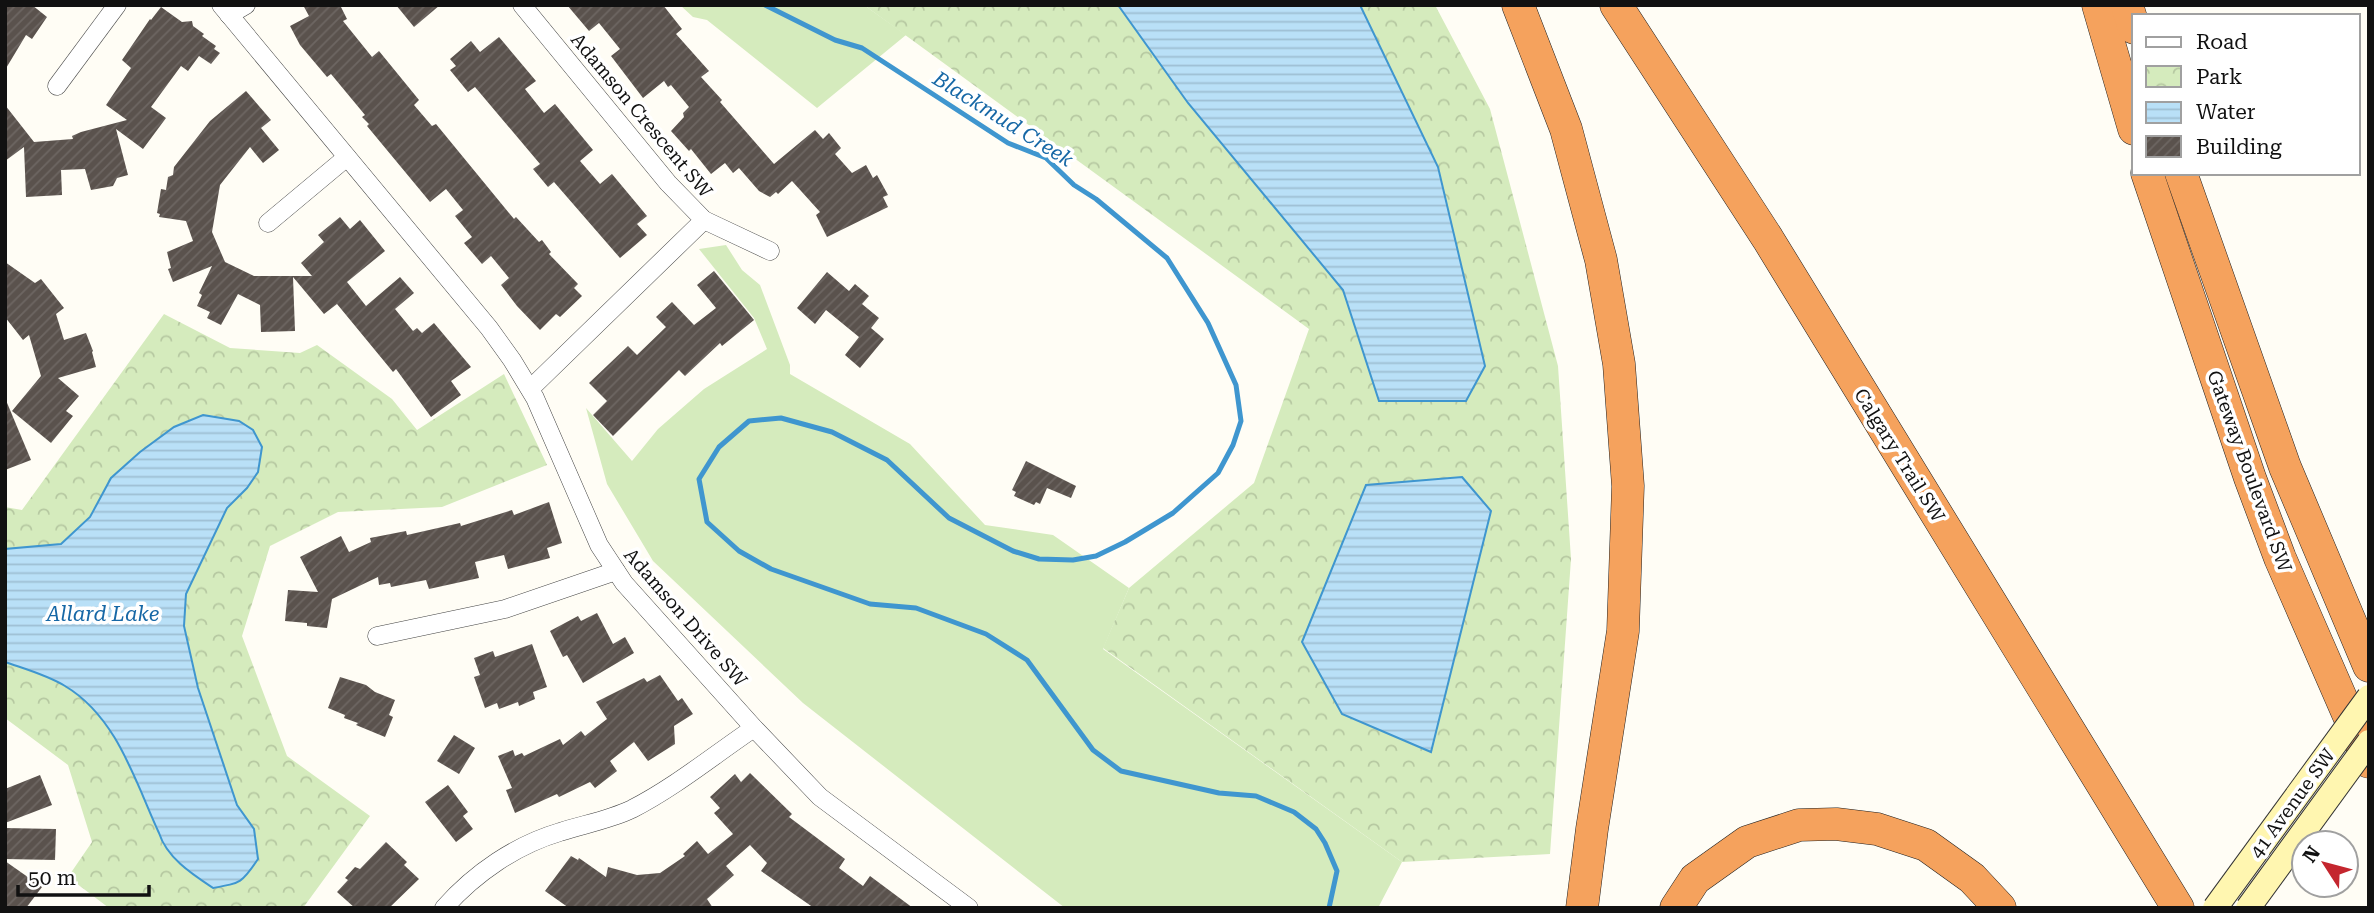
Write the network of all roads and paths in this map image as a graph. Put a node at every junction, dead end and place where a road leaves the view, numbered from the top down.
1 (117, 5) edge
2 (246, 5) edge
3 (522, 5) edge
4 (1518, 5) edge
5 (1616, 5) edge
6 (2098, 5) edge
7 (225, 10) edge
8 (57, 86) dead end
9 (2132, 122) edge
10 (347, 157) junction
11 (2148, 175) edge
12 (2182, 175) edge
13 (704, 220) junction
14 (268, 223) dead end
15 (770, 251) dead end
16 (530, 389) junction
17 (616, 571) junction
18 (377, 636) dead end
19 (2369, 666) edge
20 (2369, 697) edge
21 (754, 728) junction
22 (2369, 742) edge
23 (2369, 762) edge
24 (444, 908) edge
25 (969, 908) edge
26 (1582, 908) edge
27 (1676, 908) edge
28 (2000, 908) edge
29 (2178, 908) edge
30 (2215, 908) edge
31 (2248, 908) edge

1 - 8 street
2 - 7 street
3 - 13 street, Adamson Crescent SW
4 - 26 highway
5 - 29 highway, Calgary Trail SW
6 - 9 highway
7 - 10 street, Adamson Drive SW
10 - 14 street
10 - 16 street, Adamson Drive SW
11 - 23 highway, Gateway Boulevard SW
12 - 19 highway
13 - 15 street, Adamson Crescent SW
13 - 16 street, Adamson Crescent SW
16 - 17 street, Adamson Drive SW
17 - 18 street
17 - 21 street, Adamson Drive SW
20 - 30 main road, 41 Avenue SW, bridge
21 - 24 street
21 - 25 street, Adamson Drive SW
22 - 31 main road, 41 Avenue SW, bridge
27 - 28 highway

